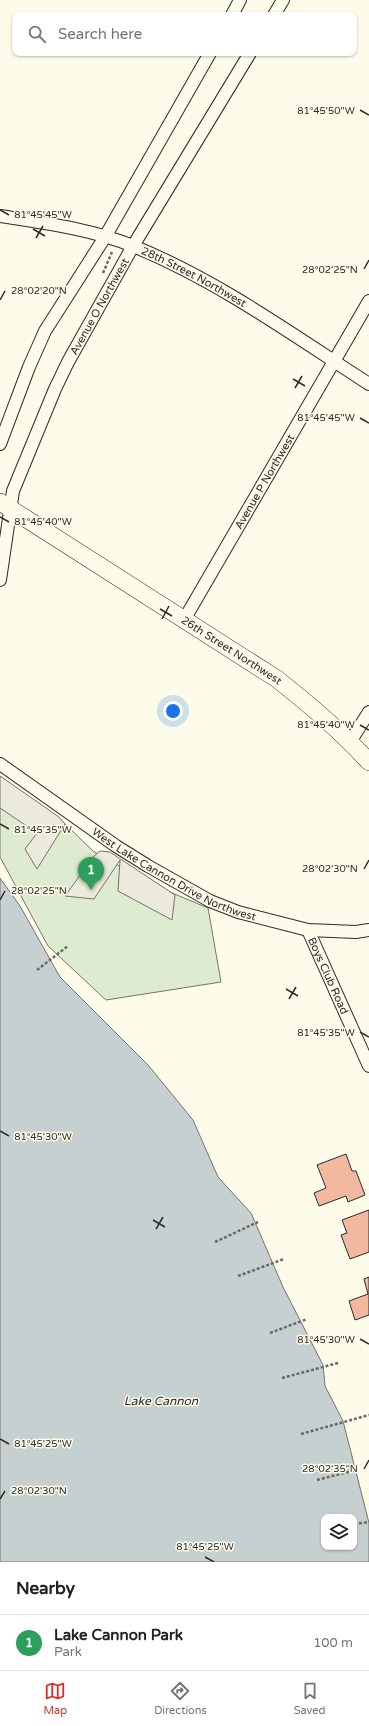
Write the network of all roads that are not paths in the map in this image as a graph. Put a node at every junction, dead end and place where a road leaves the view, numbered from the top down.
1 (240, 0) edge
2 (283, 0) edge
3 (234, 12) edge
4 (276, 12) edge
5 (208, 56) edge
6 (248, 56) edge
7 (0, 216) edge
8 (105, 237) junction
9 (132, 246) junction
10 (369, 301) edge
11 (334, 362) junction
12 (369, 384) edge
13 (0, 444) edge
14 (5, 506) edge
15 (0, 580) edge
16 (184, 620) junction
17 (369, 712) edge
18 (350, 742) junction
19 (369, 762) edge
20 (0, 764) edge
21 (308, 930) junction
22 (369, 930) edge
23 (369, 1066) edge

1 - 3 street
2 - 4 street
5 - 8 street
6 - 9 street, Avenue O Northwest
7 - 8 street, 28th Street Northwest
8 - 9 street, 28th Street Northwest
8 - 13 street
9 - 11 street, 28th Street Northwest
9 - 14 street, Avenue O Northwest
10 - 11 street, Avenue P Northwest
11 - 12 street, 28th Street Northwest
11 - 16 street, Avenue P Northwest
14 - 15 street, Avenue O Northwest
14 - 16 street, 26th Street Northwest
16 - 18 street, 26th Street Northwest
17 - 18 street
18 - 19 street, 26th Street Northwest
20 - 21 street, West Lake Cannon Drive Northwest
21 - 22 street, West Lake Cannon Drive Northwest
21 - 23 street, Boys Club Road

